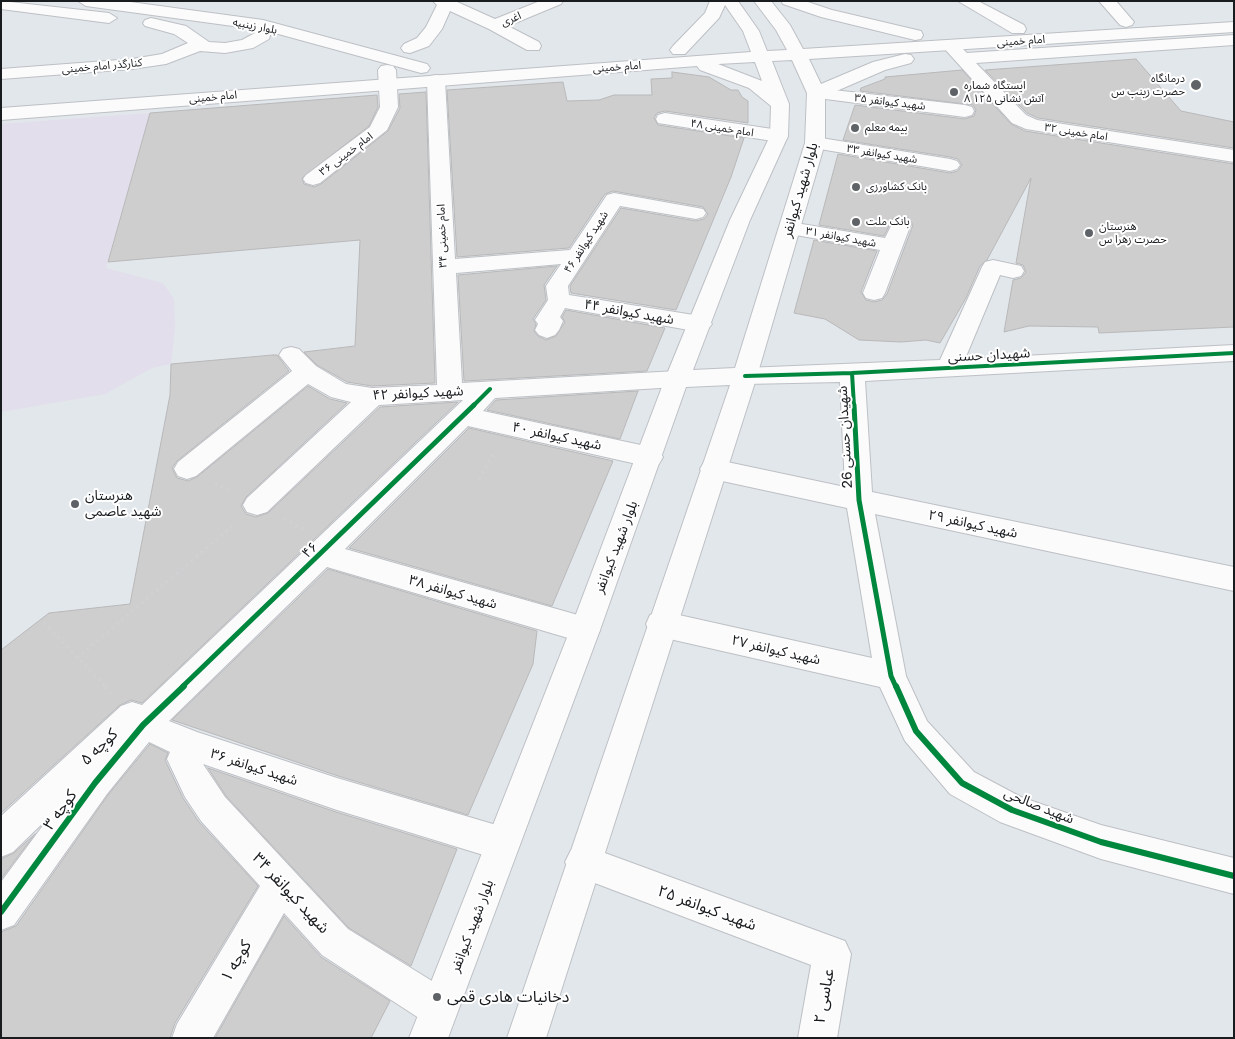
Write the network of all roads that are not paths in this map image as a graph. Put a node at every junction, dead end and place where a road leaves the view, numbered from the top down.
1 (86, 1) edge
2 (555, 1) edge
3 (718, 1) edge
4 (730, 1) edge
5 (762, 1) edge
6 (789, 1) edge
7 (966, 1) edge
8 (1107, 1) edge
9 (445, 2) edge
10 (1, 4) edge
11 (1234, 14) edge
12 (1126, 22) junction
13 (263, 25) junction
14 (495, 26) junction
15 (1234, 28) edge
16 (1018, 29) junction
17 (915, 35) junction
18 (1234, 40) edge
19 (199, 45) junction
20 (532, 46) dead end
21 (410, 48) dead end
22 (796, 49) junction
23 (760, 51) junction
24 (956, 53) junction
25 (684, 56) junction
26 (1, 74) edge
27 (429, 74) junction
28 (387, 77) junction
29 (816, 93) junction
30 (1, 98) edge
31 (780, 104) junction
32 (965, 111) dead end
33 (1, 114) edge
34 (665, 119) dead end
35 (779, 136) junction
36 (814, 143) junction
37 (1234, 156) edge
38 (950, 165) dead end
39 (313, 178) dead end
40 (696, 213) dead end
41 (901, 224) dead end
42 (790, 228) junction
43 (892, 246) junction
44 (576, 256) junction
45 (443, 267) junction
46 (1013, 271) dead end
47 (874, 293) dead end
48 (559, 300) junction
49 (700, 324) junction
50 (547, 330) dead end
51 (1234, 352) edge
52 (949, 368) junction
53 (852, 373) junction
54 (744, 376) junction
55 (677, 379) junction
56 (372, 397) junction
57 (457, 404) junction
58 (650, 457) junction
59 (187, 469) dead end
60 (713, 469) junction
61 (859, 500) junction
62 (257, 505) road end
63 (322, 554) junction
64 (1234, 578) edge
65 (661, 624) junction
66 (585, 630) junction
67 (891, 676) junction
68 (138, 720) junction
69 (193, 746) junction
70 (87, 775) junction
71 (1, 840) edge
72 (504, 844) junction
73 (583, 862) junction
74 (1234, 876) edge
75 (281, 884) junction
76 (1, 912) edge
77 (832, 954) joint
78 (434, 1023) edge
79 (191, 1038) edge
80 (526, 1038) edge
81 (817, 1038) edge

1 - 13 street, بلوار زینبیه
2 - 14 street, اغری
3 - 25 street
4 - 23 street, بلوار شهید کیوانفر
5 - 22 street, بلوار شهید کیوانفر
6 - 17 street
7 - 16 street
8 - 12 street
9 - 14 street
9 - 21 street
10 - 19 street
11 - 12 street, امام خمینی
12 - 16 street, امام خمینی
13 - 19 street
13 - 27 street, بلوار زینبیه
14 - 20 street
15 - 24 street, امام خمینی
16 - 17 street, امام خمینی
17 - 22 street, امام خمینی
18 - 24 street, امام خمینی
19 - 26 street, کنارگذر امام خمینی
22 - 23 street, امام خمینی
22 - 24 street, امام خمینی
22 - 29 street, بلوار شهید کیوانفر
23 - 25 street, امام خمینی
23 - 31 street, بلوار شهید کیوانفر
24 - 29 street
24 - 37 street, امام خمینی ۳۲
25 - 27 street, امام خمینی
25 - 31 street
27 - 28 street, امام خمینی
27 - 45 street, امام خمینی ۳۴
28 - 30 street, امام خمینی
28 - 33 street, امام خمینی
28 - 39 street, امام خمینی ۳۶
29 - 32 street, شهید کیوانفر ۳۵
29 - 36 street, بلوار شهید کیوانفر
31 - 35 street, بلوار شهید کیوانفر
34 - 35 street, امام خمینی ۴۸
35 - 49 street, بلوار شهید کیوانفر
36 - 38 street, شهید کیوانفر ۳۳
36 - 42 street, بلوار شهید کیوانفر
40 - 44 street, شهید کیوانفر ۴۶
41 - 43 street, شهید کیوانفر ۳۱
42 - 43 street, شهید کیوانفر ۳۱
42 - 54 street, بلوار شهید کیوانفر
43 - 47 street, شهید کیوانفر ۳۱
44 - 45 street
44 - 48 street, شهید کیوانفر ۴۶
45 - 57 street, امام خمینی ۳۴
46 - 52 street
48 - 49 street, شهید کیوانفر ۴۴
48 - 50 street, شهید کیوانفر ۴۶
49 - 55 street, بلوار شهید کیوانفر
51 - 52 street, شهیدان حسنی
52 - 53 street, شهیدان حسنی
53 - 54 street, شهیدان حسنی
53 - 61 street, شهیدان حسنی 26
54 - 55 street, شهیدان حسنی
54 - 60 street, بلوار شهید کیوانفر
55 - 57 street, ۴۶
55 - 58 street, بلوار شهید کیوانفر
56 - 57 street, شهید کیوانفر ۴۲
56 - 59 street, شهید کیوانفر ۴۲
56 - 62 street
57 - 58 street, شهید کیوانفر ۴۰
57 - 63 street, ۴۶
58 - 66 street, بلوار شهید کیوانفر
60 - 61 street, شهید کیوانفر ۲۹
60 - 65 street, بلوار شهید کیوانفر
61 - 64 street, شهید کیوانفر ۲۹
61 - 67 street, شهید صالحی
63 - 66 street, شهید کیوانفر ۳۸
63 - 68 street, ۴۶
65 - 67 street, شهید کیوانفر ۲۷
65 - 73 street, بلوار شهید کیوانفر
66 - 72 street, بلوار شهید کیوانفر
67 - 74 street, شهید صالحی
68 - 69 street, شهید کیوانفر ۳۶
68 - 70 street, کوچه ۳
69 - 72 street, شهید کیوانفر ۳۶
69 - 75 street, شهید کیوانفر ۳۴
70 - 71 street, کوچه ۵
70 - 76 street, کوچه ۳
72 - 78 street, بلوار شهید کیوانفر
73 - 77 street, شهید کیوانفر ۲۵
73 - 80 street, بلوار شهید کیوانفر
75 - 78 street, شهید کیوانفر ۳۴
75 - 79 street, کوچه ۱
77 - 81 street, عباسی ۲

